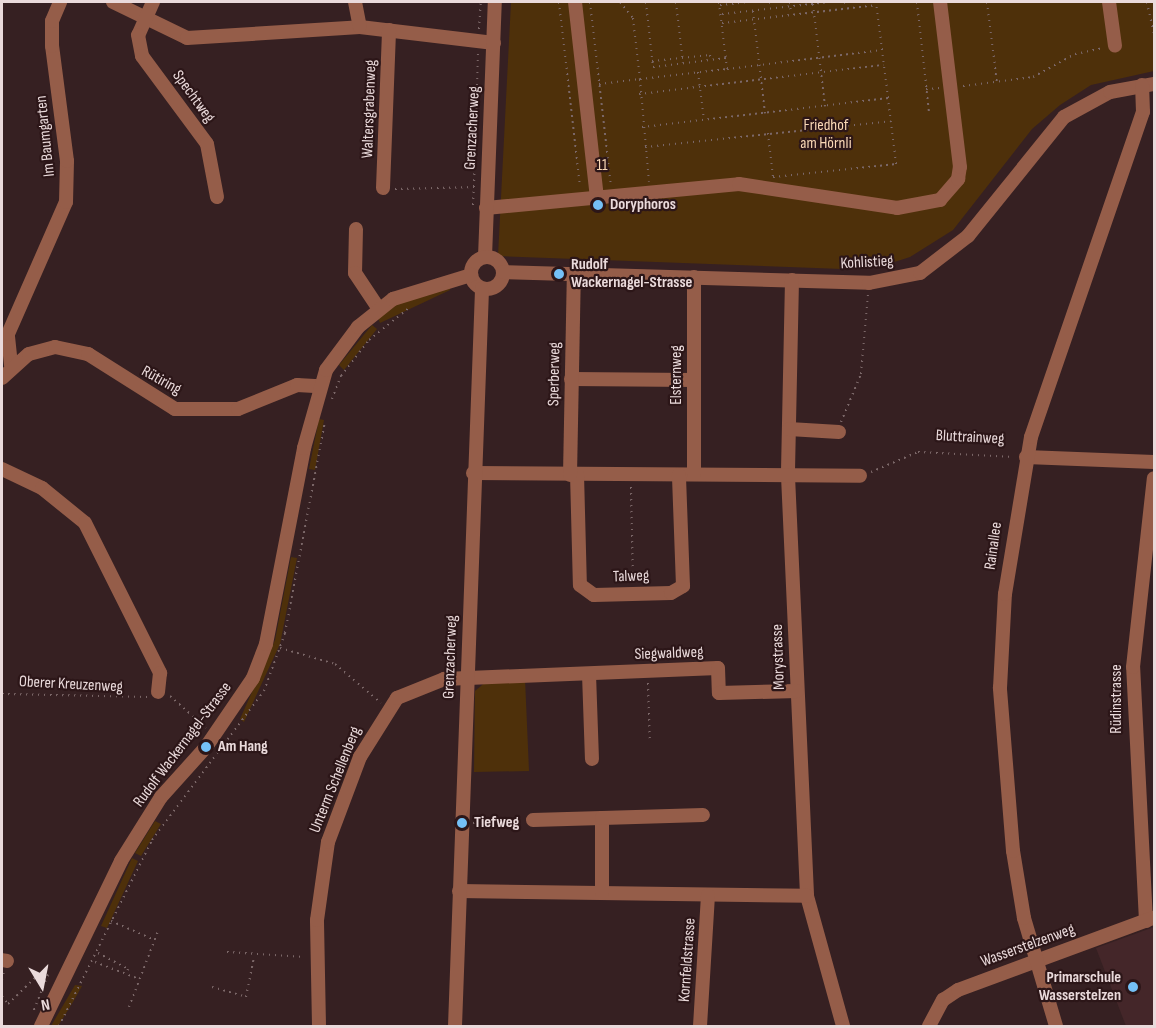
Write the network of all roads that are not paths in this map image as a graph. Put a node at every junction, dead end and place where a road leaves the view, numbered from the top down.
1 (60, 2) edge
2 (113, 2) edge
3 (153, 2) edge
4 (356, 2) edge
5 (495, 2) edge
6 (575, 2) edge
7 (940, 2) edge
8 (1109, 2) edge
9 (142, 20) junction
10 (360, 27) junction
11 (389, 30) junction
12 (494, 43) junction
13 (1114, 46) road end
14 (1148, 84) edge
15 (383, 189) road end
16 (217, 197) dead end
17 (597, 199) junction
18 (480, 209) junction
19 (356, 229) dead end
20 (485, 257) junction
21 (503, 272) junction
22 (471, 275) junction
23 (574, 275) junction
24 (694, 277) junction
25 (792, 280) junction
26 (482, 288) junction
27 (379, 309) junction
28 (11, 365) junction
29 (2, 378) edge
30 (571, 379) junction
31 (693, 380) junction
32 (319, 386) junction
33 (789, 429) junction
34 (839, 432) road end
35 (1026, 457) junction
36 (1155, 462) edge
37 (2, 470) edge
38 (473, 473) junction
39 (694, 474) junction
40 (574, 475) junction
41 (679, 475) junction
42 (789, 476) junction
43 (860, 476) road end
44 (1155, 478) edge
45 (589, 674) junction
46 (467, 680) junction
47 (797, 691) junction
48 (164, 694) road end
49 (592, 759) dead end
50 (703, 815) dead end
51 (602, 818) junction
52 (533, 820) road end
53 (459, 891) junction
54 (602, 893) junction
55 (708, 895) junction
56 (807, 896) junction
57 (1150, 919) edge
58 (1035, 962) junction
59 (37, 1023) edge
60 (319, 1026) edge
61 (455, 1026) edge
62 (700, 1026) edge
63 (843, 1026) edge
64 (929, 1026) edge
65 (1056, 1026) edge

1 - 28 street, Im Baumgarten
2 - 9 street
3 - 9 street
4 - 10 street
5 - 12 street, Grenzacherweg
6 - 17 street
7 - 17 street
8 - 13 street
9 - 10 street
9 - 16 street, Spechtweg
10 - 11 street
11 - 12 street
11 - 15 street, Waltersgrabenweg
12 - 18 street, Grenzacherweg
14 - 25 street, Kohlistieg
14 - 35 street, Rainallee
17 - 18 street
18 - 20 street, Grenzacherweg
19 - 27 street
20 - 21 street
20 - 22 street
21 - 23 street, Kohlistieg
21 - 26 street
22 - 26 street
22 - 27 street, Rudolf Wackernagel-Strasse
23 - 24 street, Kohlistieg
23 - 30 street, Sperberweg
24 - 25 street, Kohlistieg
24 - 31 street, Elsternweg
25 - 33 street, Morystrasse
26 - 38 street, Grenzacherweg
27 - 32 street, Rudolf Wackernagel-Strasse
28 - 29 street
28 - 32 street, Rütiring
30 - 31 street
30 - 40 street, Sperberweg
31 - 39 street, Elsternweg
32 - 59 street, Rudolf Wackernagel-Strasse
33 - 34 street
33 - 42 street, Morystrasse
35 - 36 street, Bluttrainweg
35 - 58 street, Rainallee
37 - 48 street
38 - 40 street
38 - 46 street, Grenzacherweg
39 - 41 street
39 - 42 street
40 - 41 street
40 - 41 street, Talweg
42 - 43 street
42 - 47 street, Morystrasse
44 - 57 street, Rüdinstrasse
45 - 46 street, Siegwaldweg
45 - 47 street, Siegwaldweg
45 - 49 street
46 - 53 street, Grenzacherweg
46 - 60 street, Unterm Schellenberg
47 - 56 street, Morystrasse
50 - 51 street
51 - 52 street
51 - 54 street
53 - 54 street
53 - 61 street, Grenzacherweg
54 - 55 street
55 - 56 street
55 - 62 street, Kornfeldstrasse
56 - 63 street, Morystrasse
57 - 58 street, Wasserstelzenweg
58 - 64 street, Wasserstelzenweg
58 - 65 street, Rainallee

